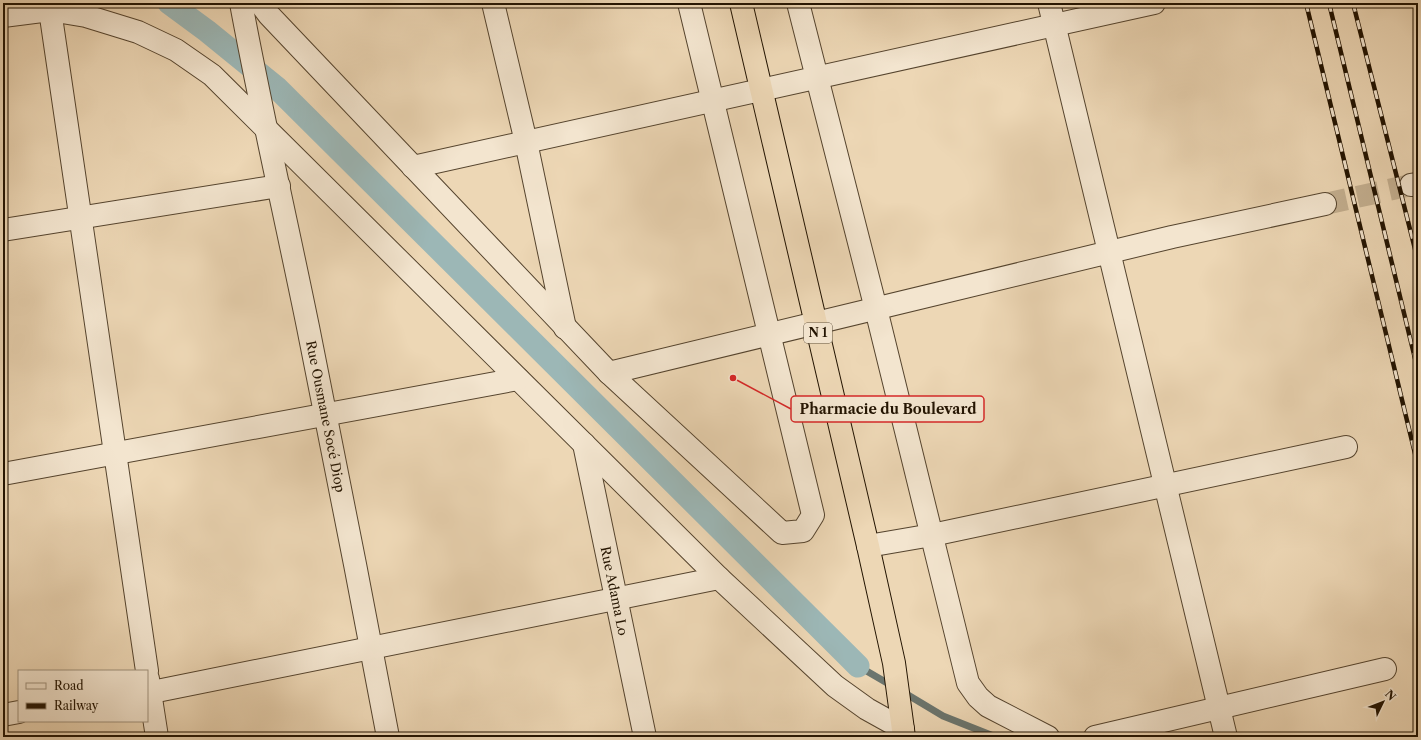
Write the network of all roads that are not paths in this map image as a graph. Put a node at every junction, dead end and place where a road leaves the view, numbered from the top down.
1 (241, 3) edge
2 (260, 3) edge
3 (493, 3) edge
4 (689, 3) edge
5 (741, 3) edge
6 (798, 3) edge
7 (1049, 3) edge
8 (1154, 3) edge
9 (50, 10) junction
10 (3, 16) edge
11 (1054, 25) junction
12 (818, 77) junction
13 (761, 90) junction
14 (713, 100) junction
15 (267, 129) junction
16 (526, 142) junction
17 (413, 167) junction
18 (279, 186) junction
19 (1324, 204) tunnel mouth
20 (80, 217) junction
21 (3, 230) edge
22 (1109, 252) junction
23 (876, 309) junction
24 (815, 323) junction
25 (565, 328) junction
26 (770, 334) junction
27 (609, 373) junction
28 (518, 379) junction
29 (326, 414) junction
30 (584, 444) junction
31 (1346, 447) dead end
32 (115, 453) junction
33 (3, 474) edge
34 (1165, 485) junction
35 (932, 535) junction
36 (868, 546) junction
37 (719, 578) junction
38 (616, 599) junction
39 (371, 648) junction
40 (1385, 669) dead end
41 (146, 670) edge
42 (148, 682) edge
43 (1218, 707) junction
44 (18, 712) edge
45 (3, 715) edge
46 (903, 728) edge
47 (157, 737) edge
48 (388, 737) edge
49 (645, 737) edge
50 (1048, 737) edge
51 (1095, 737) edge
52 (1226, 737) edge

1 - 15 street, Rue Ousmane Socé Diop
2 - 17 street
3 - 16 street
4 - 14 street
5 - 13 highway, N 1
6 - 12 street
7 - 11 street
8 - 11 street
9 - 10 street
9 - 15 street
9 - 20 street
11 - 12 street
11 - 22 street
12 - 13 street
12 - 23 street
13 - 14 street
13 - 24 highway, N 1
14 - 16 street
14 - 26 street
15 - 18 street, Rue Ousmane Socé Diop
15 - 28 street
16 - 17 street
16 - 25 street
17 - 25 street
18 - 20 street
18 - 29 street, Rue Ousmane Socé Diop
19 - 22 street
20 - 21 street
20 - 32 street
22 - 23 street
22 - 34 street
23 - 24 street
23 - 35 street
24 - 26 street
24 - 36 highway, N 1
25 - 27 street
26 - 27 street
26 - 27 street
28 - 29 street
28 - 30 street
29 - 32 street
29 - 39 street, Rue Ousmane Socé Diop
30 - 37 street
30 - 38 street, Rue Adama Lo
31 - 34 street
32 - 33 street
32 - 41 street
34 - 35 street
34 - 43 street
35 - 36 street
35 - 50 street
36 - 46 highway, N 1
37 - 38 street
37 - 46 street
38 - 39 street
38 - 49 street, Rue Adama Lo
39 - 42 street
39 - 48 street, Rue Ousmane Socé Diop
40 - 43 street
42 - 47 street
43 - 51 street
43 - 52 street
44 - 45 street

